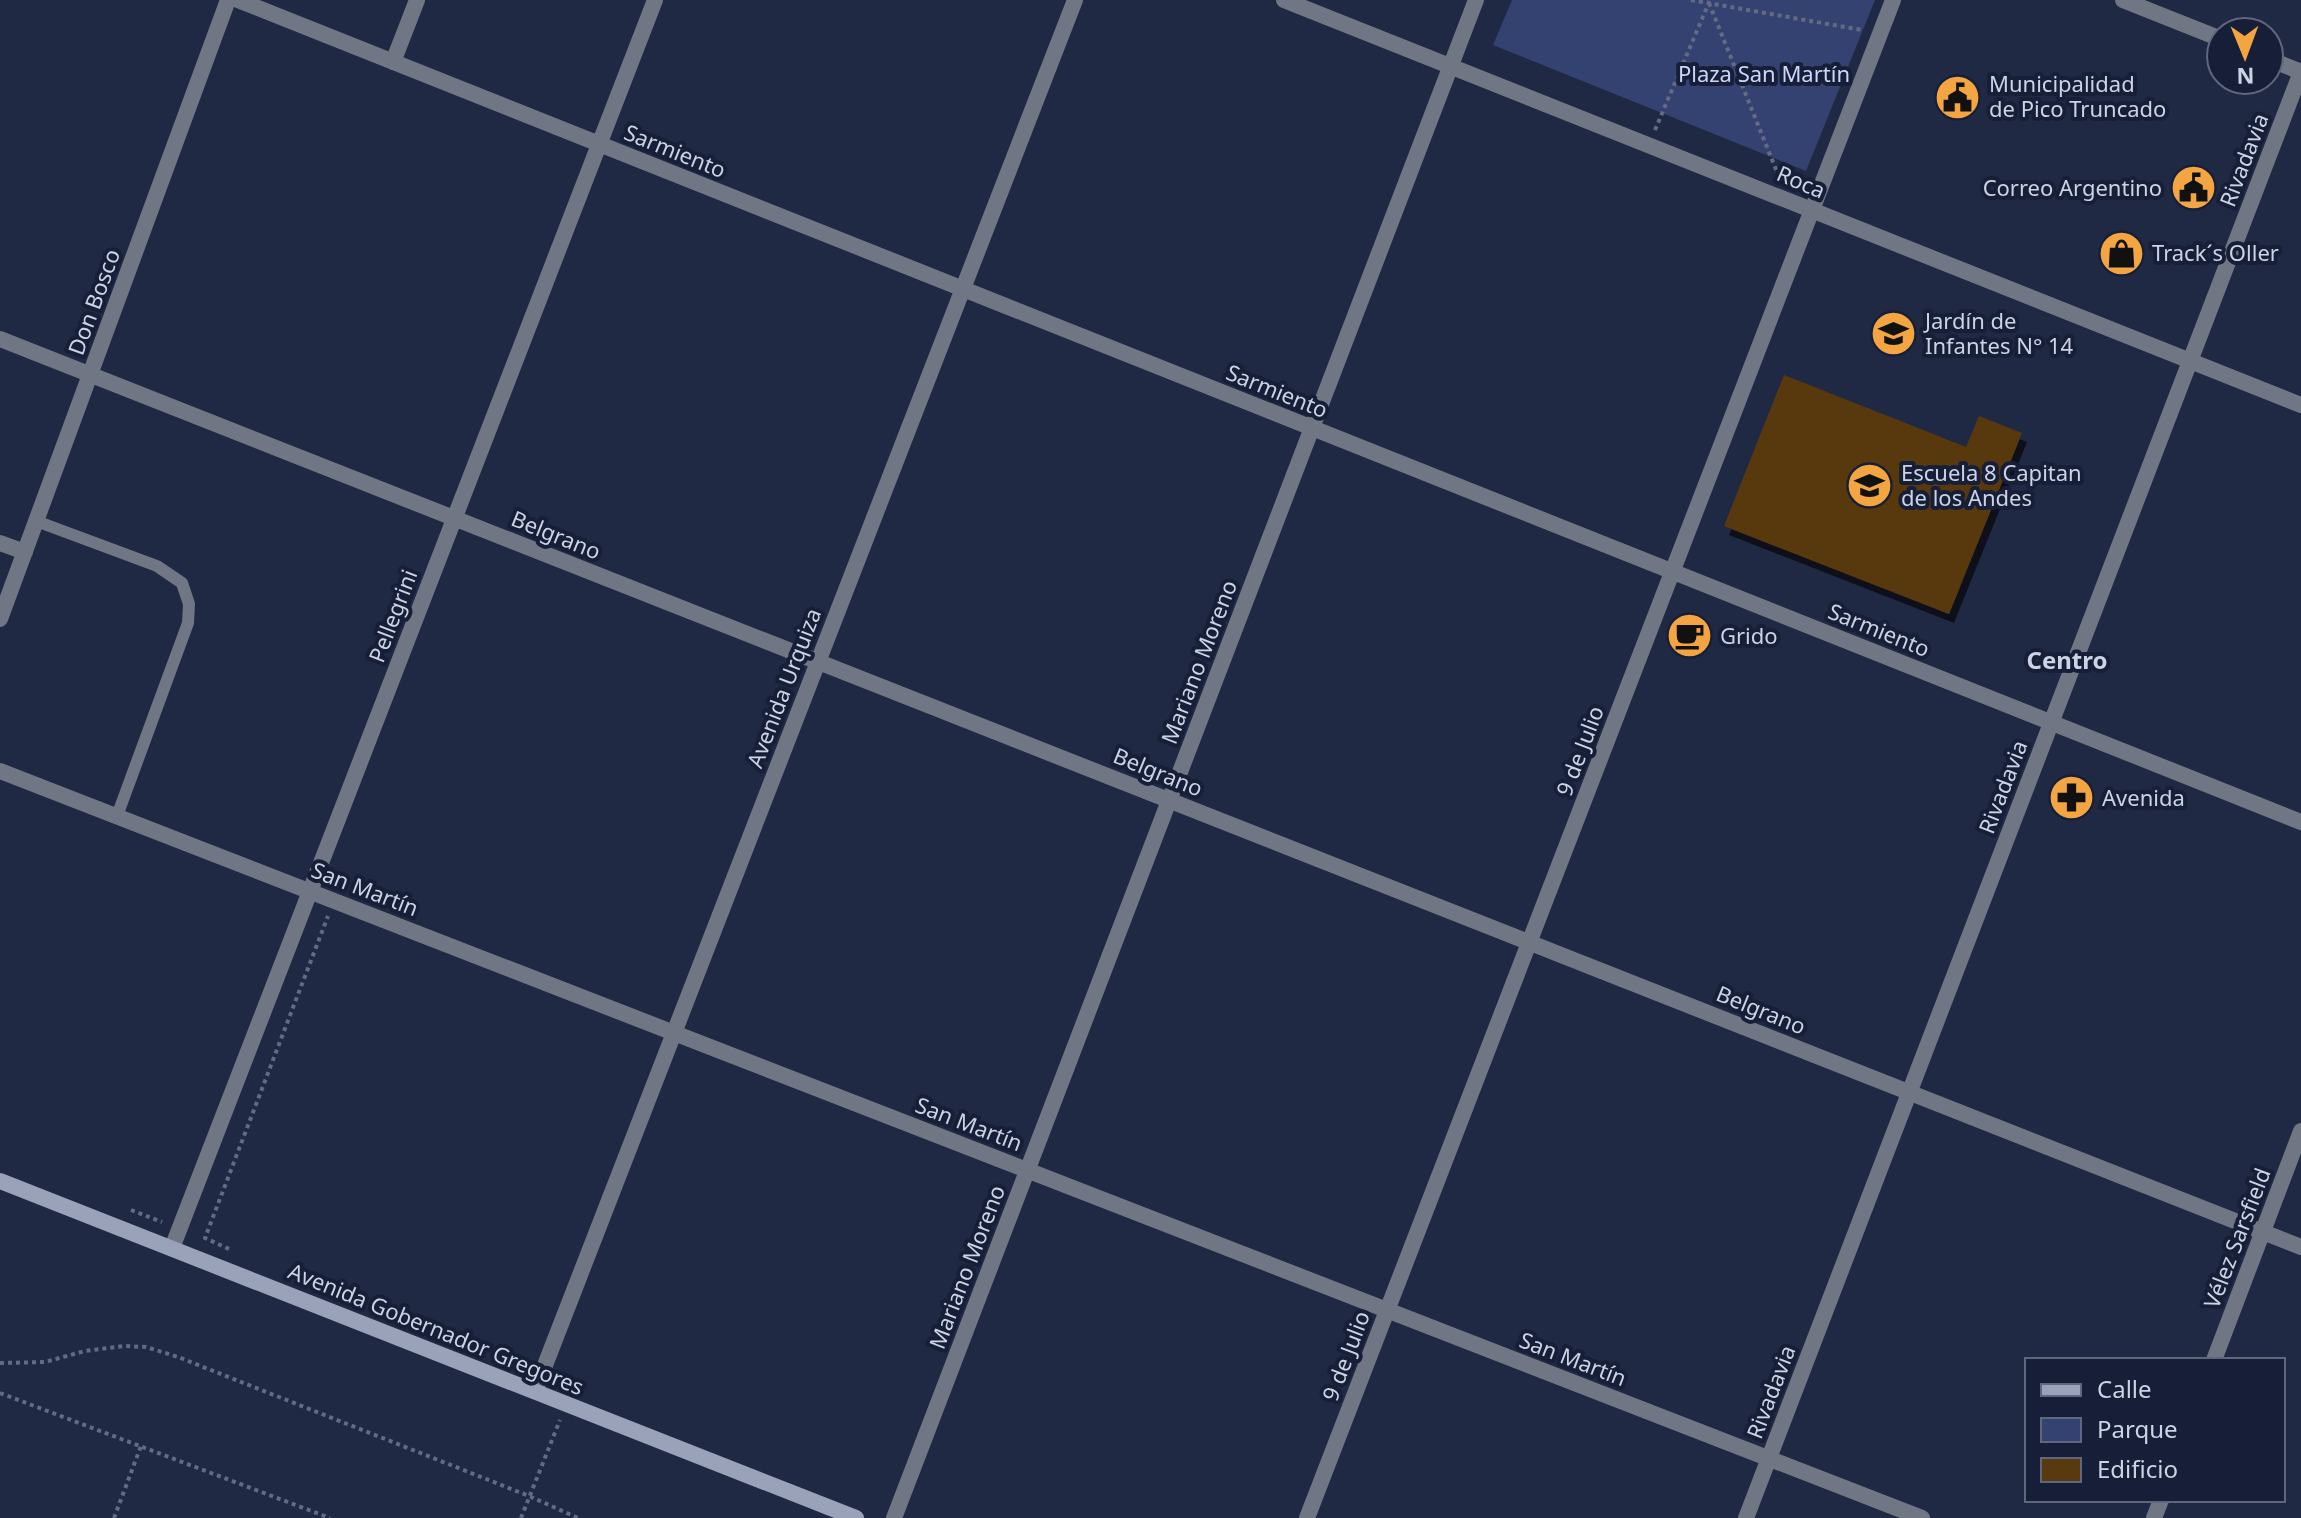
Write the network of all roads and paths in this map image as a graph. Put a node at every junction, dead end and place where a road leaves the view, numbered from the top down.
1 (228, 0) edge
2 (238, 0) edge
3 (417, 0) edge
4 (655, 0) edge
5 (1075, 0) edge
6 (1284, 0) edge
7 (1476, 0) edge
8 (1691, 0) edge
9 (1893, 0) edge
10 (2123, 0) edge
11 (1710, 2) edge
12 (2205, 33) edge
13 (1880, 34) junction
14 (393, 62) junction
15 (1450, 67) junction
16 (2301, 72) edge
17 (599, 144) junction
18 (1649, 144) junction
19 (1789, 201) junction
20 (1812, 211) junction
21 (963, 289) junction
22 (0, 339) edge
23 (2189, 362) junction
24 (91, 375) junction
25 (2301, 405) edge
26 (1312, 428) junction
27 (454, 518) junction
28 (36, 521) junction
29 (0, 543) edge
30 (25, 552) junction
31 (1672, 572) junction
32 (0, 619) edge
33 (818, 662) junction
34 (2051, 723) junction
35 (0, 771) edge
36 (1169, 800) junction
37 (117, 816) junction
38 (2301, 822) edge
39 (310, 891) junction
40 (334, 901) junction
41 (1529, 942) junction
42 (674, 1033) junction
43 (1909, 1092) junction
44 (2301, 1131) edge
45 (1027, 1170) junction
46 (0, 1181) edge
47 (2263, 1232) junction
48 (2301, 1247) edge
49 (172, 1248) junction
50 (225, 1270) junction
51 (1387, 1310) junction
52 (2215, 1358) edge
53 (0, 1363) edge
54 (535, 1391) junction
55 (0, 1393) edge
56 (566, 1404) junction
57 (141, 1446) junction
58 (1769, 1458) junction
59 (529, 1496) junction
60 (114, 1518) edge
61 (330, 1518) edge
62 (521, 1518) edge
63 (578, 1518) edge
64 (856, 1518) edge
65 (894, 1518) edge
66 (1307, 1518) edge
67 (1746, 1518) edge
68 (1922, 1518) edge

1 - 24 street, Don Bosco
2 - 14 street, Sarmiento
3 - 14 street
4 - 17 street, Pellegrini
5 - 21 street, Avenida Urquiza
6 - 15 street, Roca
7 - 15 street, Mariano Moreno
8 - 11 path
9 - 13 street, 9 de Julio
10 - 12 street
11 - 13 path
11 - 18 path
11 - 19 path
13 - 20 street, 9 de Julio
14 - 17 street, Sarmiento
15 - 18 street, Roca
15 - 26 street, Mariano Moreno
16 - 23 street, Rivadavia
17 - 21 street, Sarmiento
17 - 27 street, Pellegrini
18 - 19 street, Roca
19 - 20 street, Roca
20 - 23 street, Roca
20 - 31 street, 9 de Julio
21 - 26 street, Sarmiento
21 - 33 street, Avenida Urquiza
22 - 24 street, Belgrano
23 - 25 street, Roca
23 - 34 street, Rivadavia
24 - 27 street, Belgrano
24 - 28 street, Don Bosco
26 - 31 street, Sarmiento
26 - 36 street, Mariano Moreno
27 - 33 street, Belgrano
27 - 39 street, Pellegrini
28 - 30 street, Don Bosco
28 - 37 lane
29 - 30 street
30 - 32 street, Don Bosco
31 - 34 street, Sarmiento
31 - 41 street, 9 de Julio
33 - 36 street, Belgrano
33 - 42 street, Avenida Urquiza
34 - 38 street, Sarmiento
34 - 43 street, Rivadavia
35 - 37 street, San Martín
36 - 41 street, Belgrano
36 - 45 street, Mariano Moreno
37 - 39 street, San Martín
39 - 40 street, San Martín
39 - 49 street, Pellegrini
40 - 42 street, San Martín
40 - 50 path
41 - 43 street, Belgrano
41 - 51 street, 9 de Julio
42 - 45 street, San Martín
42 - 54 street, Avenida Urquiza
43 - 47 street, Belgrano
43 - 58 street, Rivadavia
44 - 47 street, Vélez Sarsfield
45 - 51 street, San Martín
45 - 65 street, Mariano Moreno
46 - 49 main road, Avenida Gobernador Gregores
47 - 48 street, Belgrano
47 - 52 street, Vélez Sarsfield
49 - 50 main road, Avenida Gobernador Gregores
50 - 54 main road, Avenida Gobernador Gregores
51 - 58 street, San Martín
51 - 66 street, 9 de Julio
53 - 59 path
54 - 56 main road, Avenida Gobernador Gregores
55 - 57 path
56 - 59 path
56 - 64 main road, Avenida Gobernador Gregores
57 - 60 path
57 - 61 path
58 - 67 street, Rivadavia
58 - 68 street, San Martín
59 - 62 path
59 - 63 path

